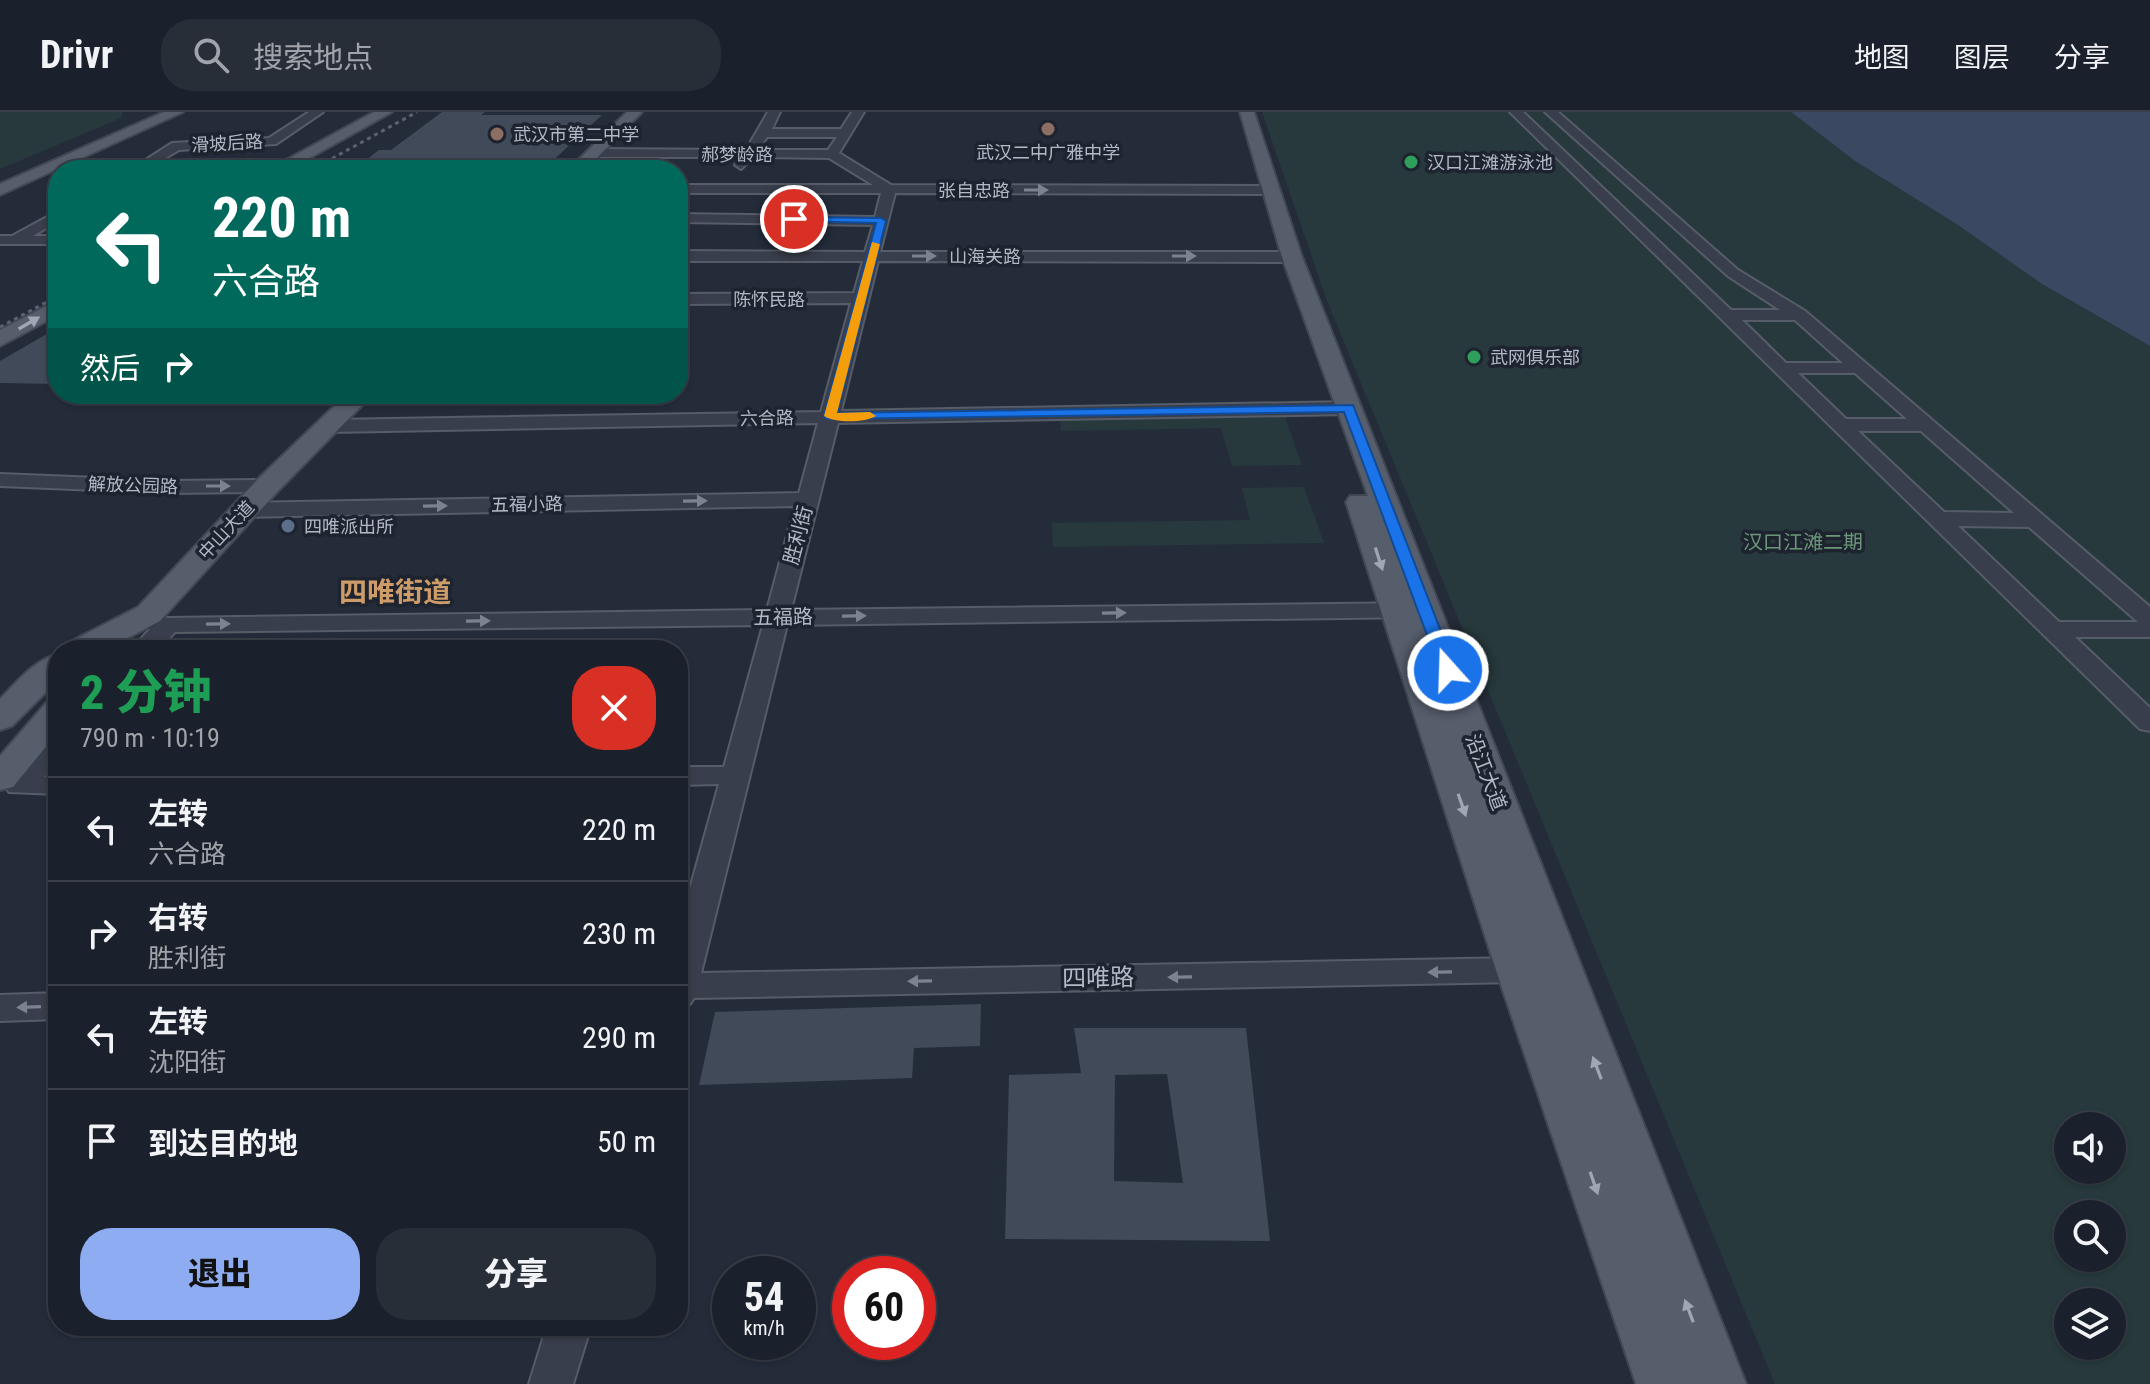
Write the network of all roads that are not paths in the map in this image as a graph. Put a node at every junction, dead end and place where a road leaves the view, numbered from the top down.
1 (151, 112) edge
2 (176, 112) edge
3 (317, 112) edge
4 (385, 112) edge
5 (400, 112) edge
6 (635, 112) edge
7 (774, 112) edge
8 (858, 112) edge
9 (1234, 112) edge
10 (1247, 112) edge
11 (1521, 117) edge
12 (1556, 117) edge
13 (764, 133) junction
14 (843, 133) junction
15 (1556, 150) junction
16 (1593, 150) junction
17 (594, 153) junction
18 (749, 154) junction
19 (832, 154) junction
20 (68, 160) edge
21 (153, 160) edge
22 (295, 160) edge
23 (314, 160) edge
24 (587, 160) edge
25 (48, 169) edge
26 (0, 180) edge
27 (688, 189) edge
28 (723, 189) junction
29 (1597, 189) junction
30 (0, 190) edge
31 (889, 190) junction
32 (1263, 190) junction
33 (1638, 190) junction
34 (48, 220) edge
35 (881, 221) junction
36 (1641, 232) junction
37 (1685, 232) junction
38 (8, 240) edge
39 (48, 240) edge
40 (690, 245) edge
41 (872, 256) junction
42 (1284, 257) junction
43 (1683, 272) junction
44 (1733, 273) junction
45 (48, 291) edge
46 (861, 298) junction
47 (688, 299) edge
48 (48, 312) edge
49 (1727, 315) junction
50 (1799, 315) junction
51 (0, 317) edge
52 (0, 339) edge
53 (1782, 368) junction
54 (1859, 368) junction
55 (351, 404) edge
56 (1338, 408) junction
57 (830, 416) junction
58 (1841, 425) junction
59 (1925, 425) junction
60 (330, 426) junction
61 (0, 480) edge
62 (267, 486) junction
63 (808, 499) junction
64 (245, 510) junction
65 (1939, 519) junction
66 (2034, 520) junction
67 (1411, 610) junction
68 (776, 617) junction
69 (2150, 620) edge
70 (154, 627) edge
71 (2053, 629) junction
72 (2150, 630) edge
73 (112, 640) edge
74 (121, 640) edge
75 (126, 640) edge
76 (48, 672) edge
77 (48, 698) edge
78 (0, 719) edge
79 (2150, 723) edge
80 (48, 725) edge
81 (0, 752) edge
82 (48, 752) edge
83 (736, 775) junction
84 (688, 776) edge
85 (10, 782) edge
86 (48, 784) edge
87 (688, 955) edge
88 (1518, 970) junction
89 (688, 989) edge
90 (48, 1006) edge
91 (0, 1008) edge
92 (566, 1336) edge
93 (551, 1384) edge
94 (1665, 1384) edge
95 (1717, 1384) edge

1 - 26 main road
2 - 20 main road
3 - 21 street, 滑坡后路
4 - 22 main road
5 - 23 main road
6 - 17 main road
7 - 13 street
8 - 14 street
9 - 32 main road, 沿江大道
10 - 32 main road, 沿江大道
11 - 12 street
11 - 15 street
12 - 16 street
13 - 14 street
13 - 18 street
14 - 19 street
15 - 16 street
15 - 29 street
16 - 33 street
17 - 18 street, 郝梦龄路
17 - 24 main road
18 - 19 street, 郝梦龄路
18 - 28 street
19 - 31 street
25 - 30 main road
27 - 28 street, 张自忠路
28 - 31 street, 张自忠路
28 - 40 street
29 - 33 street
29 - 36 street
31 -> 32 street, 张自忠路
31 - 35 street, 胜利街
32 - 42 main road, 沿江大道
33 - 37 street
34 - 38 street
35 - 40 street
35 - 41 street, 胜利街
36 - 37 street
36 - 43 street
37 - 44 street
38 - 39 street
40 - 41 street, 山海关路
41 -> 42 street, 山海关路
41 - 46 street, 胜利街
42 - 56 main road, 沿江大道
43 - 44 street
43 - 49 street
44 - 50 street
45 - 51 main road
46 - 47 street, 陈怀民路
46 - 57 street, 胜利街
52 -> 48 main road
49 - 50 street
49 - 53 street
50 - 54 street
53 - 54 street
53 - 58 street
54 - 59 street
55 - 60 main road, 中山大道
56 - 57 street, 六合路
56 - 67 main road, 沿江大道
57 - 60 street, 六合路
57 - 63 street, 胜利街
58 - 59 street
58 - 65 street
59 - 66 street
60 - 62 main road, 中山大道
61 -> 62 street, 解放公园路
62 - 64 main road, 中山大道
64 -> 63 street, 五福小路
63 - 68 street, 胜利街
64 - 70 main road, 中山大道
65 - 66 street
65 - 71 street
66 - 69 street
68 -> 67 street, 五福路
67 -> 88 main road, 沿江大道
95 -> 67 main road, 沿江大道
70 -> 68 street, 五福路
68 - 83 street, 胜利街
70 - 73 main road, 中山大道
70 - 74 main road, 中山大道
70 - 75 main road
71 - 72 street
71 - 79 street
76 - 78 main road
77 - 81 main road
80 - 85 main road
82 - 85 street
83 - 84 street
83 - 87 street, 胜利街
85 - 86 street
88 -> 89 street, 四唯路
88 -> 94 main road, 沿江大道
90 -> 91 street
92 - 93 street

